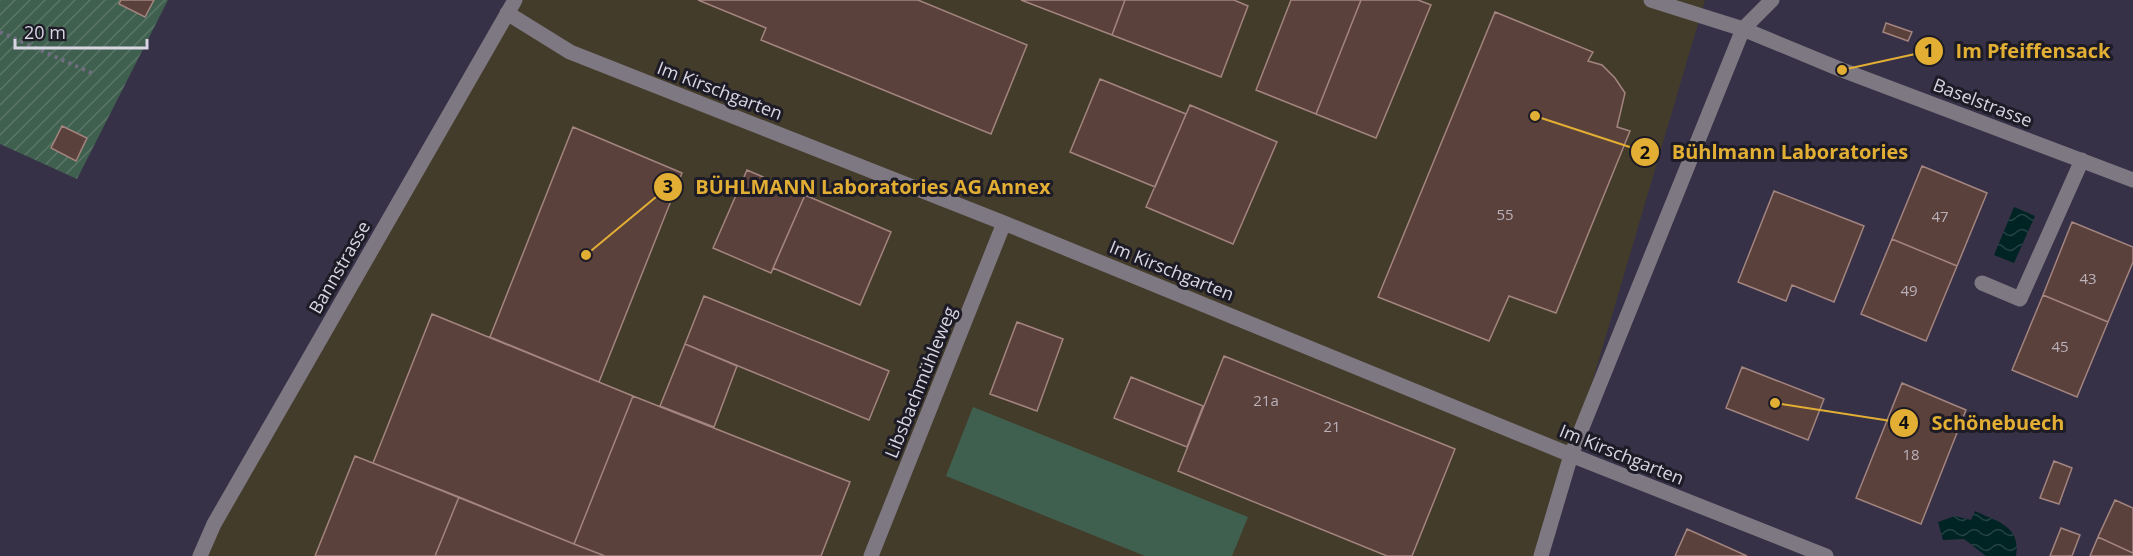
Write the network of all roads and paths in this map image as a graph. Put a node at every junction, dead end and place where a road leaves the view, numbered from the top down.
1 (1651, 0) edge
2 (1772, 0) edge
3 (511, 7) edge
4 (1743, 30) junction
5 (0, 32) edge
6 (96, 75) dead end
7 (2082, 160) junction
8 (2133, 180) edge
9 (1004, 223) junction
10 (1982, 283) dead end
11 (1571, 455) junction
12 (200, 556) edge
13 (871, 556) edge
14 (1541, 556) edge
15 (1826, 556) edge

1 - 4 street, Baselstrasse
2 - 4 street
3 - 9 street, Im Kirschgarten
3 - 12 street, Bannstrasse
4 - 7 street, Baselstrasse
4 - 11 street
5 - 6 path
7 - 8 street, Baselstrasse
7 - 10 street
9 - 11 street, Im Kirschgarten
9 - 13 street, Libsbachmühleweg
11 - 14 street
11 - 15 street, Im Kirschgarten

